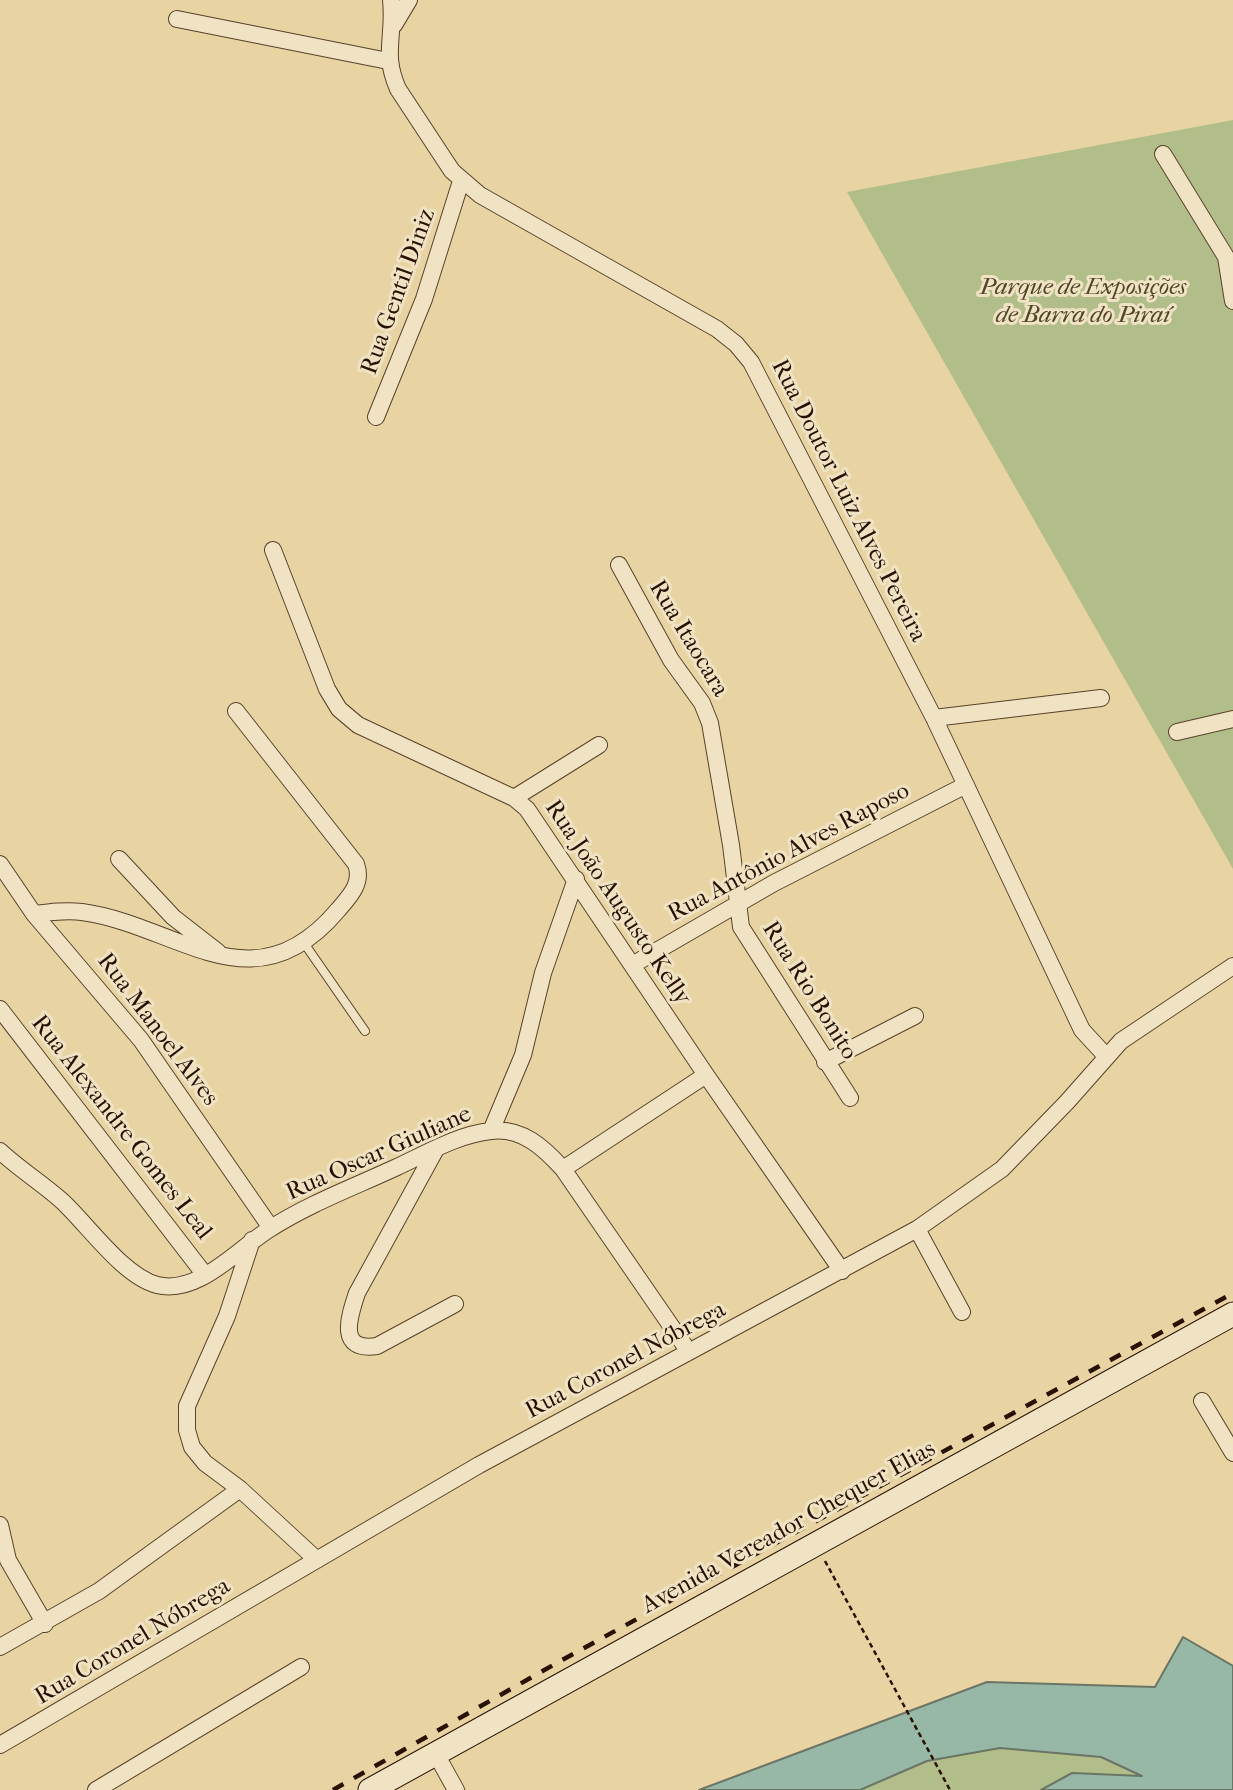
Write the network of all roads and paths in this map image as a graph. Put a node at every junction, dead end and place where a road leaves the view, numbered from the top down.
1 (391, 0) edge
2 (408, 0) edge
3 (177, 19) dead end
4 (394, 24) junction
5 (388, 61) junction
6 (1163, 154) dead end
7 (461, 181) junction
8 (1233, 300) edge
9 (376, 417) dead end
10 (273, 550) dead end
11 (619, 565) dead end
12 (1101, 698) dead end
13 (236, 711) dead end
14 (934, 718) junction
15 (1233, 719) edge
16 (1177, 732) dead end
17 (599, 745) dead end
18 (966, 785) junction
19 (514, 798) junction
20 (120, 859) dead end
21 (0, 864) edge
22 (576, 879) junction
23 (737, 905) junction
24 (34, 914) junction
25 (304, 943) junction
26 (225, 958) junction
27 (634, 964) junction
28 (1233, 966) edge
29 (0, 1009) edge
30 (915, 1016) dead end
31 (365, 1031) dead end
32 (1105, 1055) junction
33 (825, 1062) junction
34 (706, 1075) junction
35 (850, 1098) dead end
36 (491, 1131) junction
37 (436, 1149) junction
38 (0, 1151) edge
39 (563, 1169) junction
40 (271, 1228) junction
41 (917, 1229) junction
42 (252, 1240) junction
43 (842, 1271) junction
44 (205, 1275) junction
45 (455, 1304) dead end
46 (962, 1312) dead end
47 (1233, 1314) edge
48 (689, 1352) junction
49 (1202, 1401) dead end
50 (1233, 1453) edge
51 (240, 1489) junction
52 (0, 1525) edge
53 (816, 1543) junction
54 (317, 1560) junction
55 (45, 1624) junction
56 (0, 1647) edge
57 (301, 1667) dead end
58 (0, 1745) edge
59 (436, 1754) junction
60 (96, 1790) edge
61 (370, 1790) edge
62 (456, 1790) edge
63 (950, 1790) edge

1 - 4 street
2 - 4 street
3 - 5 street
4 - 5 street
5 - 7 street, Rua Doutor Luiz Alves Pereira
6 - 8 street
7 - 9 street, Rua Gentil Diniz
7 - 14 street, Rua Doutor Luiz Alves Pereira
10 - 19 street, Rua João Augusto Kelly
11 - 23 street, Rua Itaocara
12 - 14 street
13 - 25 street
14 - 18 street, Rua Doutor Luiz Alves Pereira
15 - 16 street
17 - 19 street
18 - 23 street, Rua Antônio Alves Raposo
18 - 32 street, Rua Doutor Luiz Alves Pereira
19 - 22 street, Rua João Augusto Kelly
20 - 26 street
21 - 24 street, Rua Manoel Alves
22 - 27 street, Rua João Augusto Kelly
22 - 36 street
23 - 27 street, Rua Antônio Alves Raposo
23 - 33 street, Rua Rio Bonito
24 - 26 street
24 - 40 street, Rua Manoel Alves
25 - 26 street
25 - 31 lane
27 - 34 street, Rua João Augusto Kelly
28 - 32 street, Rua Coronel Nóbrega
29 - 44 street, Rua Alexandre Gomes Leal
30 - 33 street
32 - 41 street, Rua Coronel Nóbrega
33 - 35 street, Rua Rio Bonito
34 - 39 street
34 - 43 street, Rua João Augusto Kelly
36 - 37 street, Rua Oscar Giuliane
36 - 39 street, Rua Oscar Giuliane
37 - 40 street, Rua Oscar Giuliane
37 - 45 street
38 - 44 street, Rua Oscar Giuliane
39 - 48 street, Rua Oscar Giuliane
40 - 42 street, Rua Oscar Giuliane
41 - 43 street, Rua Coronel Nóbrega
41 - 46 street
42 - 44 street, Rua Oscar Giuliane
42 - 51 street
43 - 48 street, Rua Coronel Nóbrega
47 - 53 main road, Avenida Vereador Chequer Elias
48 - 54 street, Rua Coronel Nóbrega
49 - 50 street
51 - 54 street
51 - 55 street
52 - 55 street
53 - 59 main road, Avenida Vereador Chequer Elias
53 - 63 path
54 - 58 street, Rua Coronel Nóbrega
55 - 56 street
57 - 60 street
59 - 61 main road, Avenida Vereador Chequer Elias
59 - 62 street

